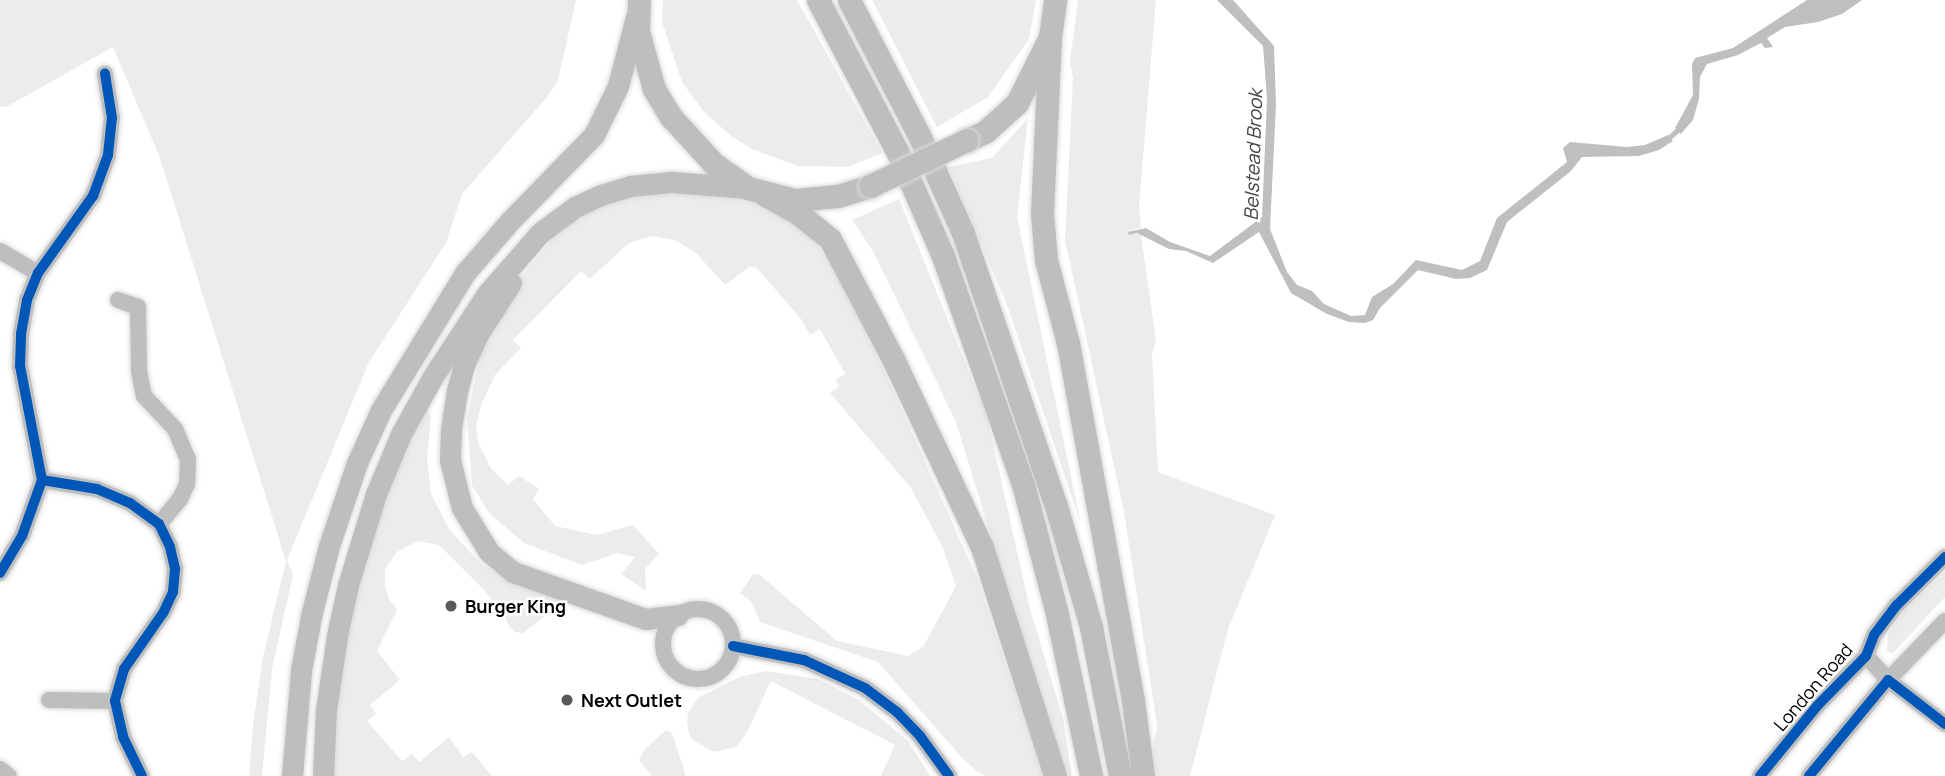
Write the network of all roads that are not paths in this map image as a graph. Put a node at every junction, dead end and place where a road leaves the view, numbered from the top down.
1 (818, 0) edge
2 (849, 0) edge
3 (1055, 0) edge
4 (639, 2) edge
5 (1050, 37) junction
6 (105, 74) dead end
7 (756, 192) junction
8 (540, 233) junction
9 (0, 251) edge
10 (38, 274) junction
11 (118, 300) dead end
12 (41, 480) junction
13 (159, 524) junction
14 (1945, 557) edge
15 (0, 573) edge
16 (678, 615) junction
17 (1945, 621) edge
18 (733, 646) junction
19 (1866, 656) junction
20 (1888, 680) junction
21 (49, 700) dead end
22 (115, 701) junction
23 (1945, 724) edge
24 (142, 776) edge
25 (292, 776) edge
26 (323, 776) edge
27 (949, 776) edge
28 (1055, 776) edge
29 (1091, 776) edge
30 (1120, 776) edge
31 (1143, 776) edge
32 (1760, 776) edge
33 (1809, 776) edge

1 - 29 highway
2 - 30 highway
3 - 5 highway
4 - 7 highway
4 - 25 main road
5 - 7 highway, bridge
5 - 31 highway
6 - 10 street
7 - 8 main road
7 - 28 highway
8 - 16 main road
8 - 26 main road
9 - 10 street
10 - 12 street
11 - 13 street
12 - 13 street
12 - 15 street
13 - 22 street
14 - 19 street, London Road
16 - 18 street
16 - 18 street
17 - 20 street
18 - 27 street
19 - 20 street
19 - 32 street, London Road
20 - 23 street
20 - 33 street
21 - 22 street
22 - 24 street

